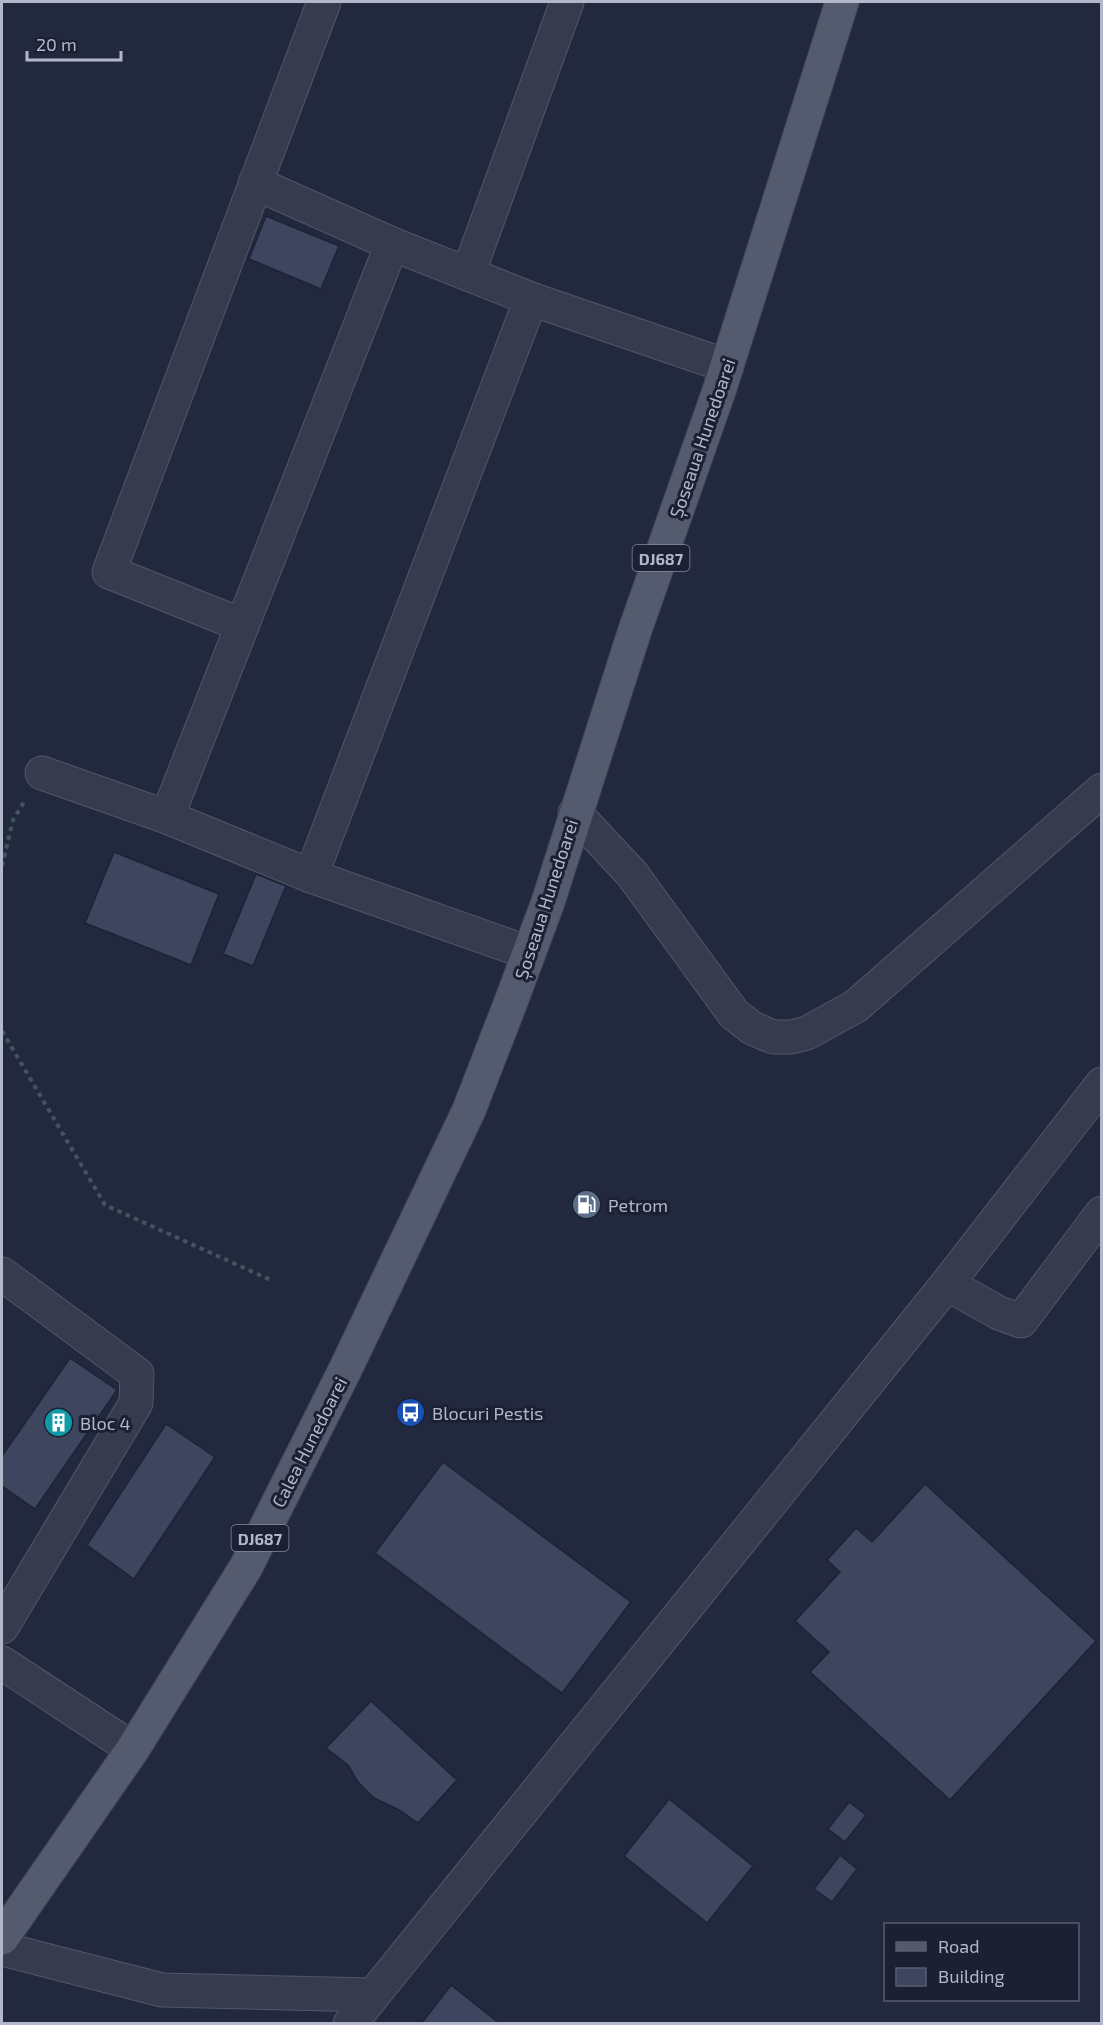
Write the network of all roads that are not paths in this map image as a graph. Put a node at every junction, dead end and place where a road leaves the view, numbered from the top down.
1 (324, 2) edge
2 (567, 2) edge
3 (842, 2) edge
4 (255, 183) junction
5 (392, 244) junction
6 (468, 274) junction
7 (531, 299) junction
8 (727, 366) junction
9 (242, 625) junction
10 (42, 773) road end
11 (1101, 790) edge
12 (575, 813) junction
13 (167, 817) junction
14 (311, 876) junction
15 (529, 953) junction
16 (1101, 1084) edge
17 (469, 1110) joint
18 (1101, 1213) edge
19 (2, 1274) edge
20 (947, 1284) junction
21 (2, 1627) edge
22 (2, 1663) edge
23 (133, 1749) junction
24 (2, 1938) edge
25 (2, 1949) edge
26 (372, 1995) junction
27 (350, 2024) edge

1 - 4 street
2 - 6 street
3 - 8 main road, Șoseaua Hunedoarei / DJ687
4 - 5 street
4 - 9 street
5 - 6 street
5 - 9 street
6 - 7 street
7 - 8 street
7 - 14 street
8 - 12 main road, Șoseaua Hunedoarei / DJ687
9 - 13 street
10 - 13 street
11 - 12 street
12 - 15 main road, Șoseaua Hunedoarei / DJ687
13 - 14 street
14 - 15 street
15 - 17 main road, Șoseaua Hunedoarei / DJ687
16 - 20 street
17 - 23 main road, Calea Hunedoarei / DJ687
18 - 20 street
19 - 21 street
20 - 26 street
22 - 23 street
23 - 24 main road, Calea Hunedoarei / DJ687
25 - 26 street
26 - 27 street

